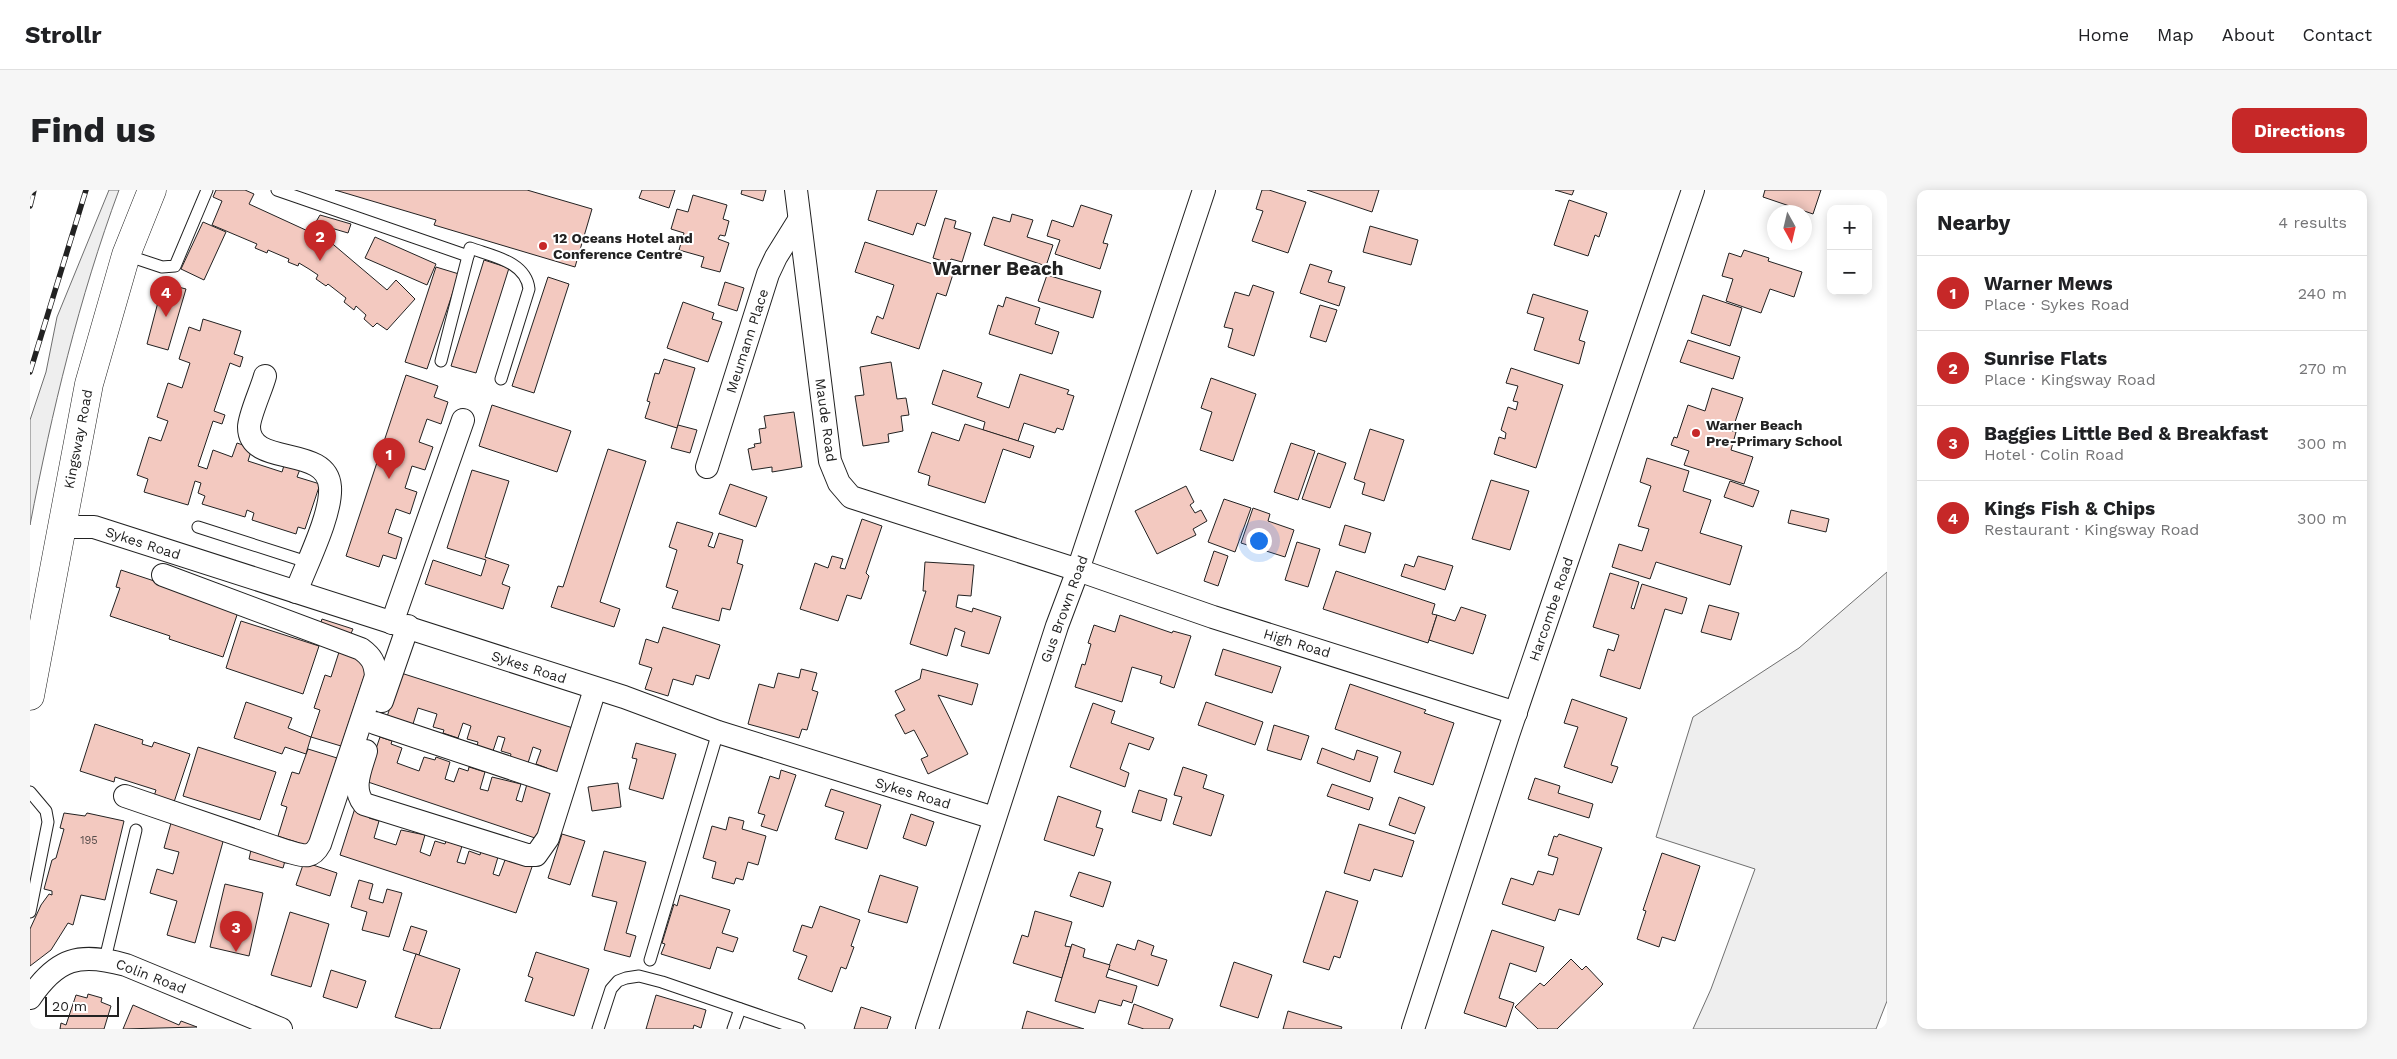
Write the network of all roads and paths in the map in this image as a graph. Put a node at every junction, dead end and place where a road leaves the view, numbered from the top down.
1 (152, 190) edge
2 (207, 190) edge
3 (277, 190) edge
4 (796, 190) edge
5 (1204, 190) edge
6 (1693, 190) edge
7 (799, 220) junction
8 (126, 255) junction
9 (468, 256) junction
10 (441, 361) dead end
11 (265, 376) dead end
12 (501, 378) dead end
13 (463, 420) dead end
14 (707, 467) dead end
15 (61, 527) junction
16 (198, 527) dead end
17 (307, 562) junction
18 (1078, 570) junction
19 (162, 575) dead end
20 (296, 592) junction
21 (321, 599) junction
22 (400, 624) junction
23 (313, 632) junction
24 (595, 688) junction
25 (30, 696) edge
26 (1516, 713) junction
27 (375, 723) junction
28 (718, 732) junction
29 (564, 786) junction
30 (30, 792) edge
31 (125, 796) dead end
32 (994, 818) junction
33 (136, 830) dead end
34 (30, 912) edge
35 (105, 959) junction
36 (650, 960) dead end
37 (30, 998) edge
38 (740, 1009) junction
39 (245, 1022) edge
40 (281, 1029) edge
41 (598, 1029) edge
42 (733, 1029) edge
43 (799, 1029) edge
44 (927, 1029) edge
45 (1413, 1029) edge

1 - 8 main road, Kingsway Road
2 - 8 lane
3 - 9 lane
4 - 7 street, Maude Road
5 - 18 street, Gus Brown Road
6 - 26 street, Harcombe Road
7 - 14 street, Meumann Place
7 - 18 street, Maude Road
8 - 15 main road, Kingsway Road
9 - 10 lane
9 - 12 lane
11 - 17 street
13 - 22 street
15 - 20 street, Sykes Road
15 - 25 main road, Kingsway Road
16 - 17 lane
17 - 20 street
18 - 26 street, High Road
18 - 32 street, Gus Brown Road
19 - 23 street
20 - 21 street, Sykes Road
21 - 22 street, Sykes Road
21 - 23 street
22 - 24 street, Sykes Road
22 - 27 street
23 - 31 street
24 - 28 street, Sykes Road
24 - 29 street
26 - 45 street, Harcombe Road
27 - 29 street
27 - 29 street
28 - 32 street, Sykes Road
28 - 36 lane
30 - 34 lane
32 - 44 street, Gus Brown Road
33 - 35 lane
35 - 37 street, Colin Road
35 - 39 street, Colin Road
38 - 41 lane
38 - 42 lane
38 - 43 lane
39 - 40 street, Colin Road

